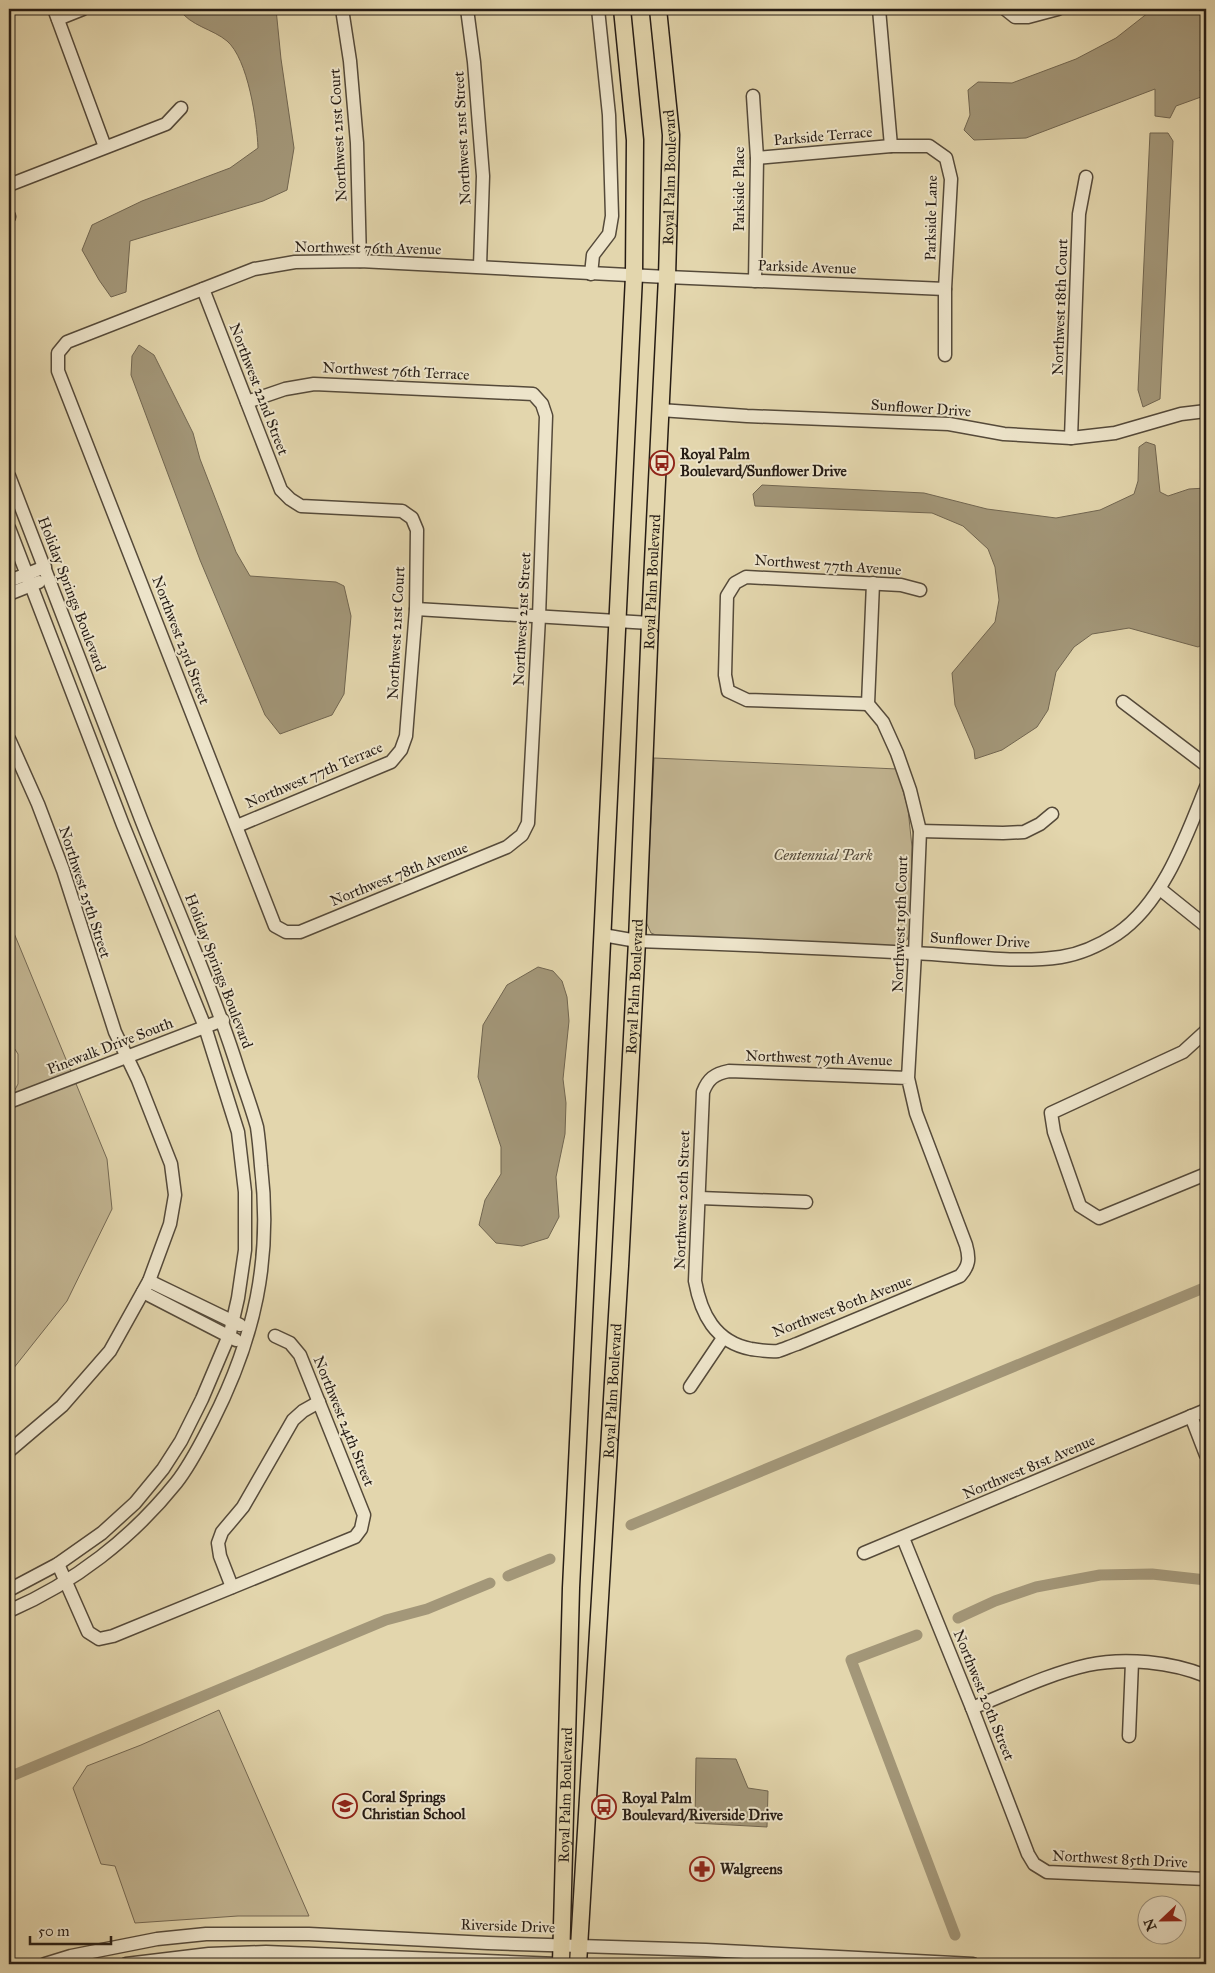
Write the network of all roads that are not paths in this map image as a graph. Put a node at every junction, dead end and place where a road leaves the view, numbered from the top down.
1 (83, 9) edge
2 (342, 9) edge
3 (467, 9) edge
4 (598, 9) edge
5 (622, 9) edge
6 (658, 9) edge
7 (879, 9) edge
8 (1006, 9) edge
9 (1058, 9) edge
10 (56, 14) edge
11 (752, 96) dead end
12 (181, 108) dead end
13 (891, 146) junction
14 (105, 147) junction
15 (757, 158) junction
16 (1086, 177) dead end
17 (9, 185) edge
18 (360, 261) junction
19 (480, 266) junction
20 (591, 274) junction
21 (634, 276) junction
22 (667, 277) junction
23 (755, 281) junction
24 (202, 289) junction
25 (945, 289) junction
26 (58, 353) joint
27 (945, 355) dead end
28 (247, 402) junction
29 (542, 404) joint
30 (660, 410) junction
31 (1206, 411) edge
32 (1071, 438) junction
33 (9, 476) edge
34 (412, 518) joint
35 (9, 528) edge
36 (47, 573) junction
37 (29, 580) junction
38 (9, 581) edge
39 (873, 583) junction
40 (920, 590) dead end
41 (9, 594) edge
42 (416, 609) junction
43 (539, 617) junction
44 (616, 622) junction
45 (650, 623) junction
46 (1123, 702) dead end
47 (868, 704) junction
48 (9, 739) edge
49 (401, 750) joint
50 (1206, 765) edge
51 (1206, 788) edge
52 (1052, 814) dead end
53 (237, 826) junction
54 (920, 831) junction
55 (522, 835) joint
56 (1160, 889) junction
57 (1206, 926) edge
58 (286, 932) joint
59 (603, 935) junction
60 (637, 941) junction
61 (915, 953) junction
62 (223, 1020) junction
63 (205, 1027) junction
64 (1206, 1031) edge
65 (127, 1057) junction
66 (729, 1071) joint
67 (908, 1078) junction
68 (9, 1102) edge
69 (1206, 1174) edge
70 (700, 1198) junction
71 (806, 1202) dead end
72 (968, 1267) joint
73 (146, 1287) junction
74 (233, 1321) junction
75 (249, 1329) junction
76 (229, 1336) junction
77 (275, 1336) dead end
78 (723, 1338) junction
79 (245, 1344) junction
80 (690, 1387) dead end
81 (319, 1402) junction
82 (1206, 1410) edge
83 (1191, 1416) junction
84 (9, 1451) edge
85 (1206, 1454) edge
86 (903, 1538) junction
87 (864, 1553) dead end
88 (58, 1564) junction
89 (66, 1582) junction
90 (232, 1587) junction
91 (9, 1590) edge
92 (9, 1611) edge
93 (1132, 1662) junction
94 (1206, 1676) edge
95 (972, 1708) junction
96 (1129, 1736) dead end
97 (1034, 1864) joint
98 (1206, 1879) edge
99 (340, 1936) junction
100 (562, 1944) junction
101 (580, 1945) junction
102 (327, 1959) edge
103 (347, 1960) edge
104 (911, 1963) edge
105 (45, 1964) edge
106 (126, 1964) edge
107 (560, 1964) edge
108 (578, 1964) edge
109 (973, 1964) edge

1 - 10 street
2 - 18 street, Northwest 21st Court
3 - 19 street, Northwest 21st Street
4 - 20 street
5 - 21 main road, Royal Palm Boulevard
6 - 22 main road, Royal Palm Boulevard
7 - 13 street
8 - 9 street
10 - 14 street
11 - 15 street, Parkside Place
12 - 14 street
13 - 15 street, Parkside Terrace
13 - 25 street, Parkside Lane
14 - 17 street
15 - 23 street, Parkside Place
16 - 32 street, Northwest 18th Court
18 - 19 street, Northwest 76th Avenue
18 - 24 street, Northwest 76th Avenue
19 - 20 street, Northwest 76th Avenue
20 - 21 street, Northwest 76th Avenue
21 - 22 street, Northwest 76th Avenue
21 - 44 main road, Royal Palm Boulevard
22 - 23 street, Parkside Avenue
22 - 30 main road, Royal Palm Boulevard
23 - 25 street, Parkside Avenue
24 - 26 street, Northwest 76th Avenue
24 - 28 street, Northwest 22nd Street
25 - 27 street, Parkside Lane
26 - 53 street, Northwest 23rd Street
28 - 29 street, Northwest 76th Terrace
28 - 34 street, Northwest 22nd Street
29 - 43 street, Northwest 21st Street
30 - 32 street, Sunflower Drive
30 - 45 main road, Royal Palm Boulevard
31 - 32 street, Sunflower Drive
33 - 36 street, Holiday Springs Boulevard
34 - 42 street, Northwest 21st Court
35 - 37 street
36 - 37 street
36 - 62 street, Holiday Springs Boulevard
37 - 38 street
37 - 41 street
37 - 63 street
39 - 40 street, Northwest 77th Avenue
39 - 47 street
39 - 47 street, Northwest 77th Avenue
42 - 43 street
42 - 49 street, Northwest 21st Court
43 - 44 street
43 - 55 street, Northwest 21st Street
44 - 45 street
44 - 59 main road, Royal Palm Boulevard
45 - 60 main road, Royal Palm Boulevard
46 - 50 street
47 - 54 street, Northwest 19th Court
48 - 65 street, Northwest 25th Street
49 - 53 street, Northwest 77th Terrace
51 - 56 street, Sunflower Drive
52 - 54 street
53 - 58 street, Northwest 23rd Street
54 - 61 street, Northwest 19th Court
55 - 58 street, Northwest 78th Avenue
56 - 57 street
56 - 61 street, Sunflower Drive
59 - 60 street, Sunflower Drive
59 - 100 main road, Royal Palm Boulevard
60 - 61 street, Sunflower Drive
60 - 101 main road, Royal Palm Boulevard
61 - 67 street, Northwest 19th Court
62 - 63 street, Pinewalk Drive South
62 - 75 street, Holiday Springs Boulevard
63 - 65 street, Pinewalk Drive South
63 - 74 street
64 - 69 street
65 - 68 street, Pinewalk Drive South
65 - 73 street
66 - 67 street, Northwest 79th Avenue
66 - 70 street, Northwest 20th Street
67 - 72 street, Northwest 19th Court
70 - 71 street
70 - 78 street, Northwest 20th Street
72 - 78 street, Northwest 80th Avenue
73 - 74 street
73 - 76 street
73 - 84 street
74 - 75 street
74 - 76 street
75 - 79 street, Holiday Springs Boulevard
76 - 79 street
76 - 88 street
77 - 81 street, Northwest 24th Street
78 - 80 street
79 - 89 street, Holiday Springs Boulevard
81 - 90 street
81 - 90 street, Northwest 24th Street
82 - 83 street, Northwest 81st Avenue
83 - 85 street
83 - 86 street, Northwest 81st Avenue
86 - 87 street, Northwest 81st Avenue
86 - 95 street, Northwest 20th Street
88 - 89 street
88 - 91 street
89 - 90 street
89 - 92 street, Holiday Springs Boulevard
93 - 94 street
93 - 95 street
93 - 96 street
95 - 97 street, Northwest 20th Street
97 - 98 street, Northwest 85th Drive
99 - 100 street, Riverside Drive
99 - 102 street
99 - 103 street
99 - 105 street, Riverside Drive
100 - 101 street, Riverside Drive
100 - 107 main road, Royal Palm Boulevard
101 - 104 street, Riverside Drive
101 - 108 main road, Royal Palm Boulevard
102 - 103 street
102 - 106 street
103 - 107 street
104 - 109 street, Riverside Drive

